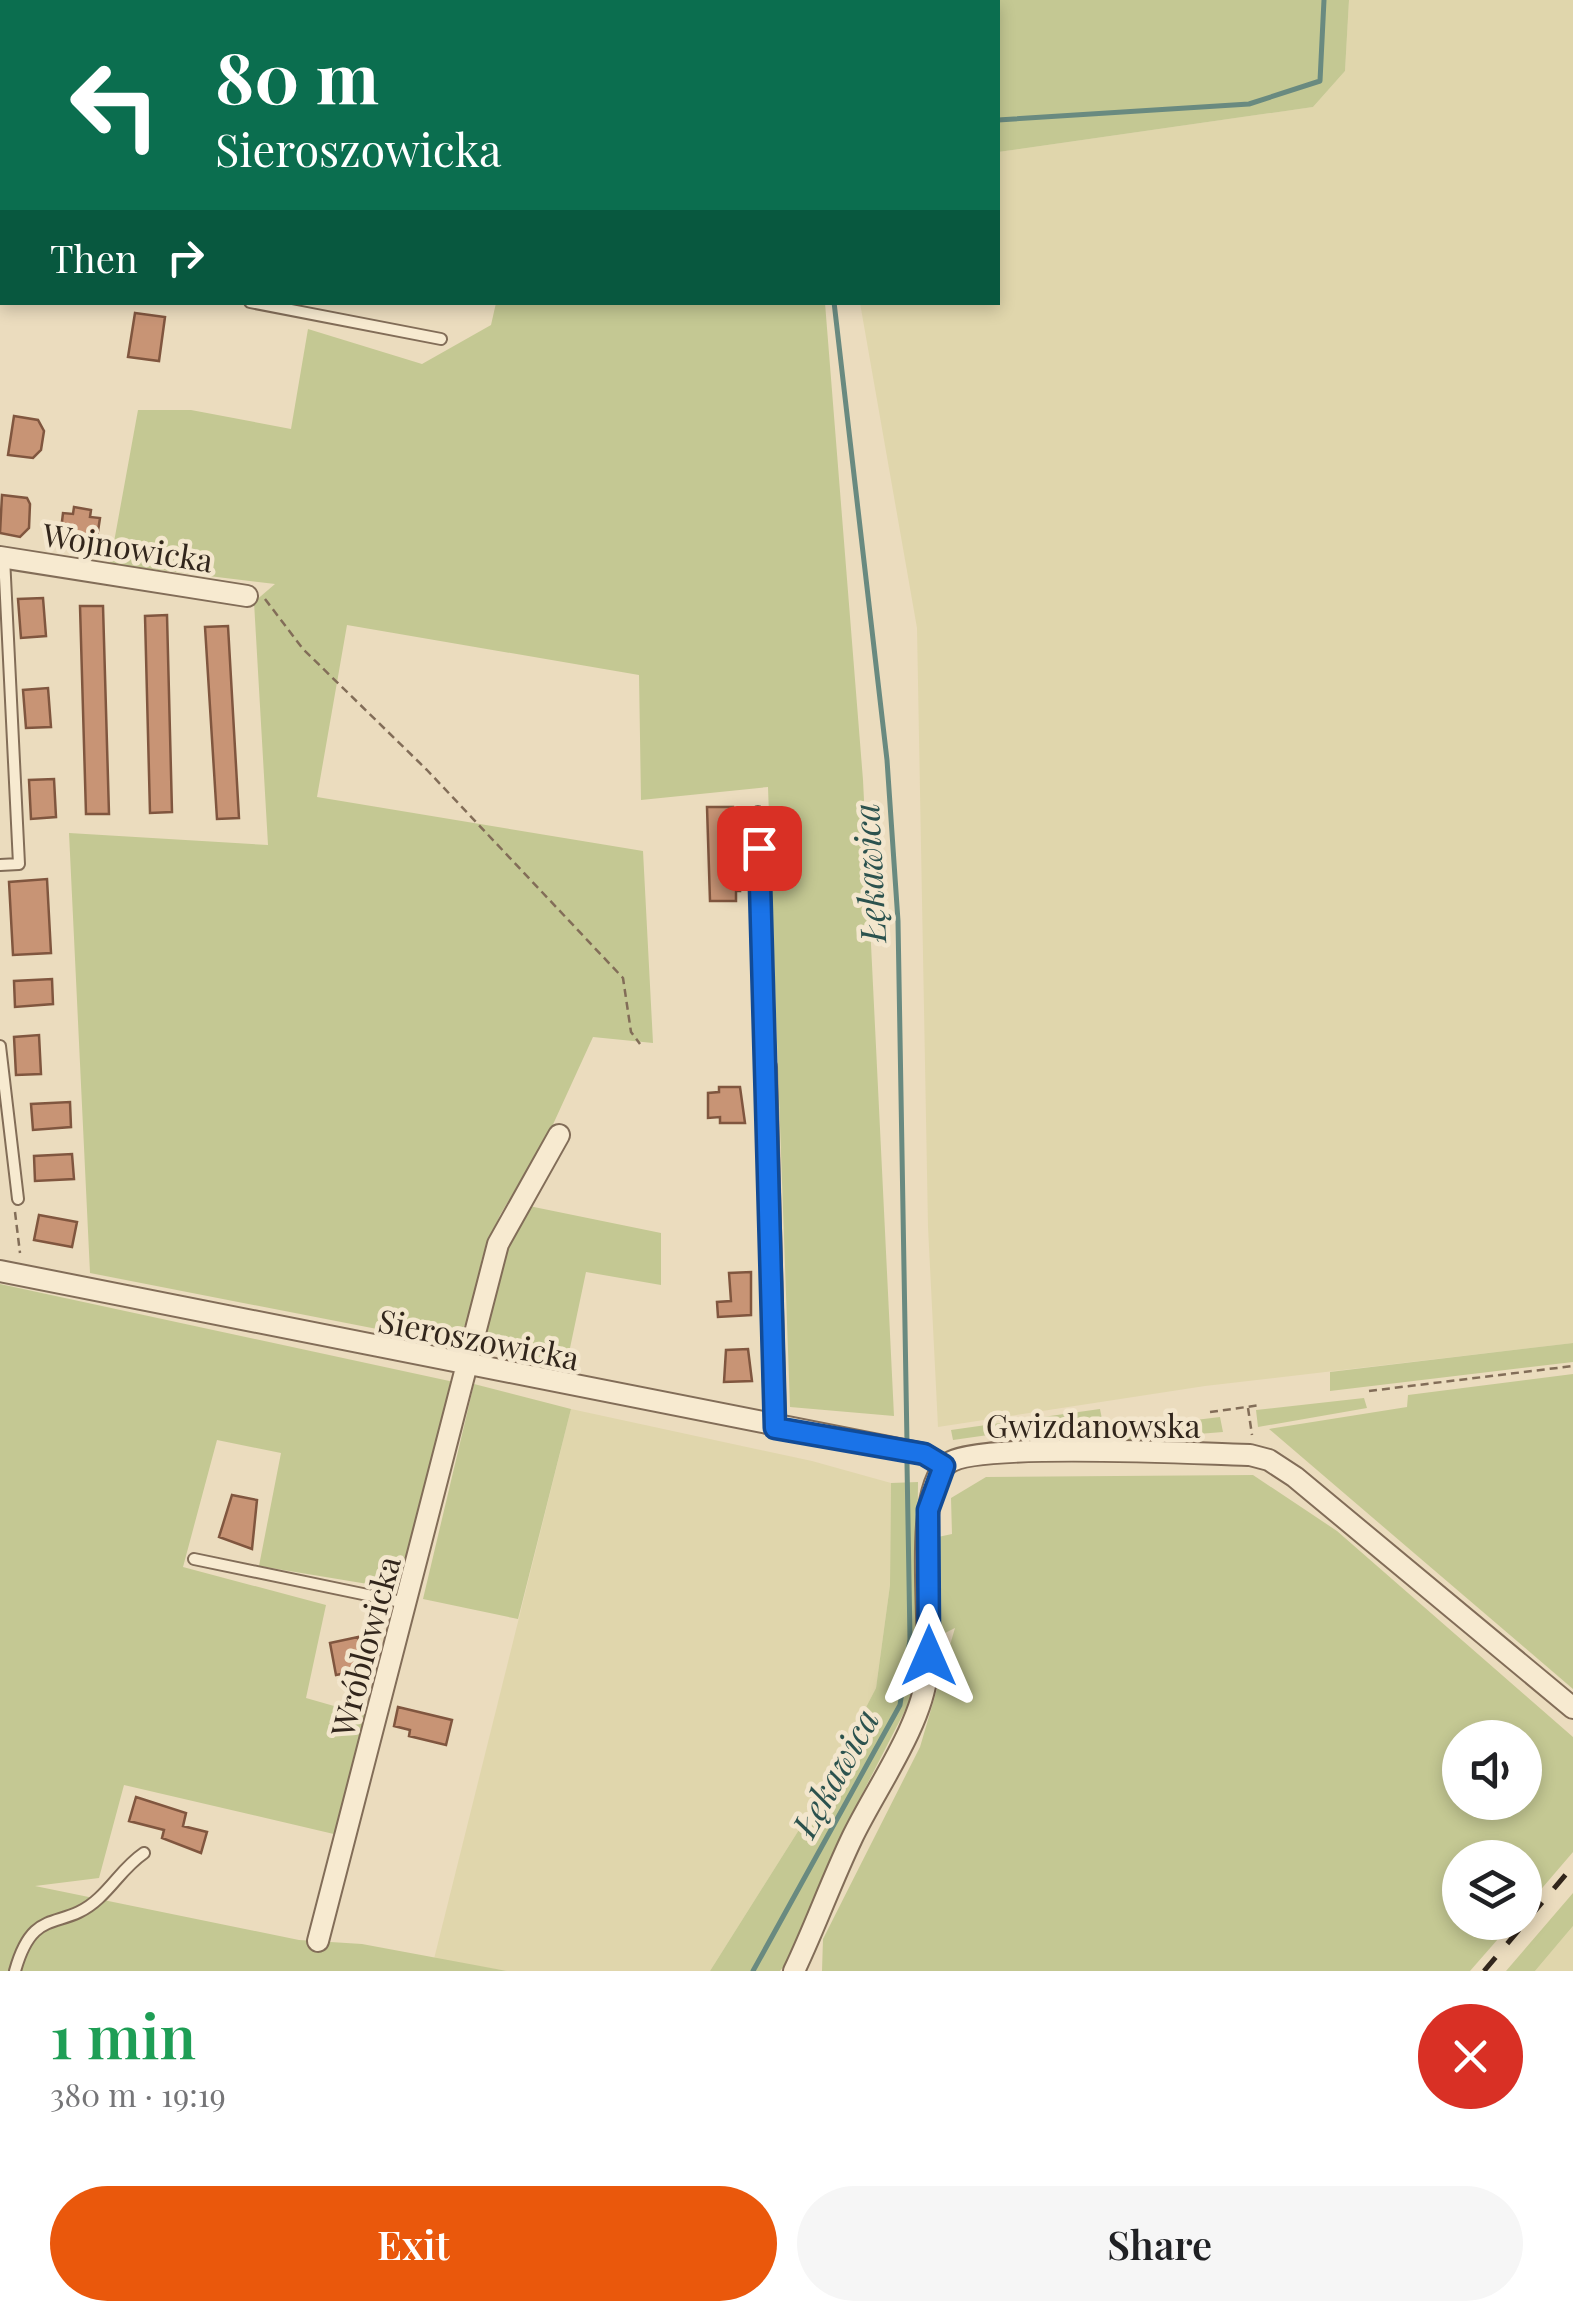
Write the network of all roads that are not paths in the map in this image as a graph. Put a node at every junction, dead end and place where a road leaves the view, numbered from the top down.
1 (265, 305) edge
2 (440, 339) dead end
3 (2, 557) edge
4 (257, 598) road end
5 (758, 812) dead end
6 (0, 865) edge
7 (0, 1046) edge
8 (766, 1067) joint
9 (559, 1134) dead end
10 (18, 1199) road end
11 (10, 1273) edge
12 (469, 1367) junction
13 (775, 1428) junction
14 (944, 1466) junction
15 (194, 1559) dead end
16 (406, 1604) junction
17 (1573, 1708) edge
18 (144, 1853) dead end
19 (318, 1941) dead end
20 (15, 1971) edge
21 (794, 1971) edge

1 - 2 lane
3 - 4 street, Wojnowicka
3 - 6 lane
5 - 8 lane
7 - 10 lane
8 - 13 street
9 - 12 street, Wróblowicka
11 - 12 street, Sieroszowicka
12 - 13 street, Sieroszowicka
12 - 16 street, Wróblowicka
13 - 14 street, Sieroszowicka
14 - 17 street, Gwizdanowska
14 - 21 street, Gwizdanowska
15 - 16 lane
16 - 19 street, Wróblowicka
18 - 20 lane

